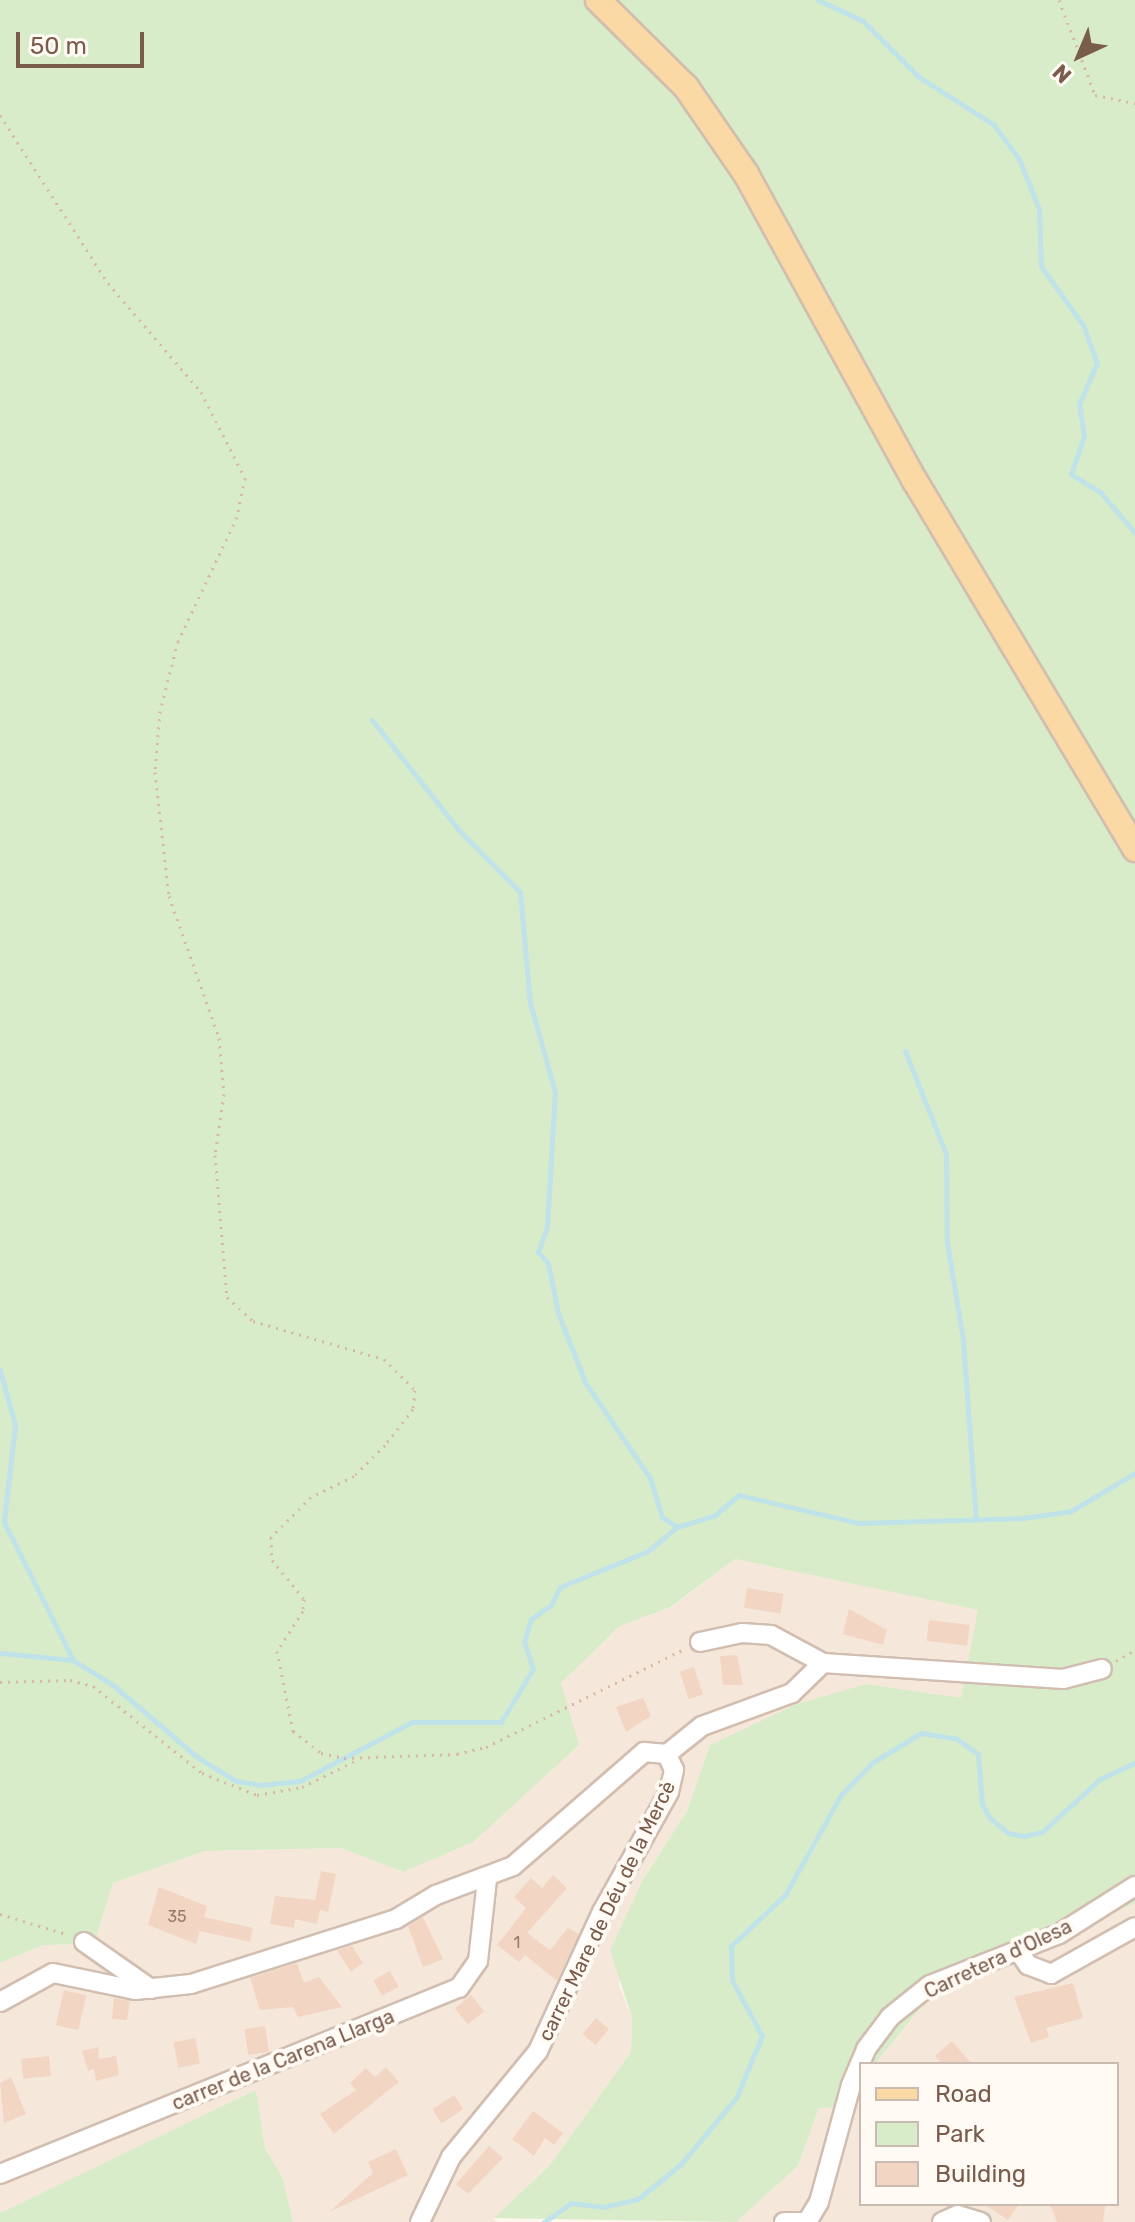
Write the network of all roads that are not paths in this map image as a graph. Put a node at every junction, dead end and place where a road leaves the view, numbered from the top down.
1 (598, 0) edge
2 (619, 0) edge
3 (1135, 820) edge
4 (1135, 849) edge
5 (700, 1642) road end
6 (823, 1663) junction
7 (1102, 1669) road end
8 (667, 1754) junction
9 (487, 1880) junction
10 (1135, 1886) edge
11 (1135, 1927) edge
12 (84, 1942) road end
13 (1019, 1952) junction
14 (151, 1989) junction
15 (0, 2002) edge
16 (863, 2062) edge
17 (859, 2068) edge
18 (0, 2174) edge
19 (420, 2222) edge
20 (784, 2222) edge
21 (805, 2222) edge
22 (942, 2222) edge
23 (981, 2222) edge

1 - 4 main road
2 - 3 main road
5 - 6 street
6 - 7 street
6 - 8 street
8 - 9 street
8 - 19 street, carrer Mare de Déu de la Mercè
9 - 14 street
9 - 18 street, carrer de la Carena Llarga
10 - 13 street, Carretera d'Olesa
11 - 13 street
12 - 14 street
13 - 16 street, Carretera d'Olesa
14 - 15 street
17 - 21 street, Carretera d'Olesa
20 - 21 street
22 - 23 street

